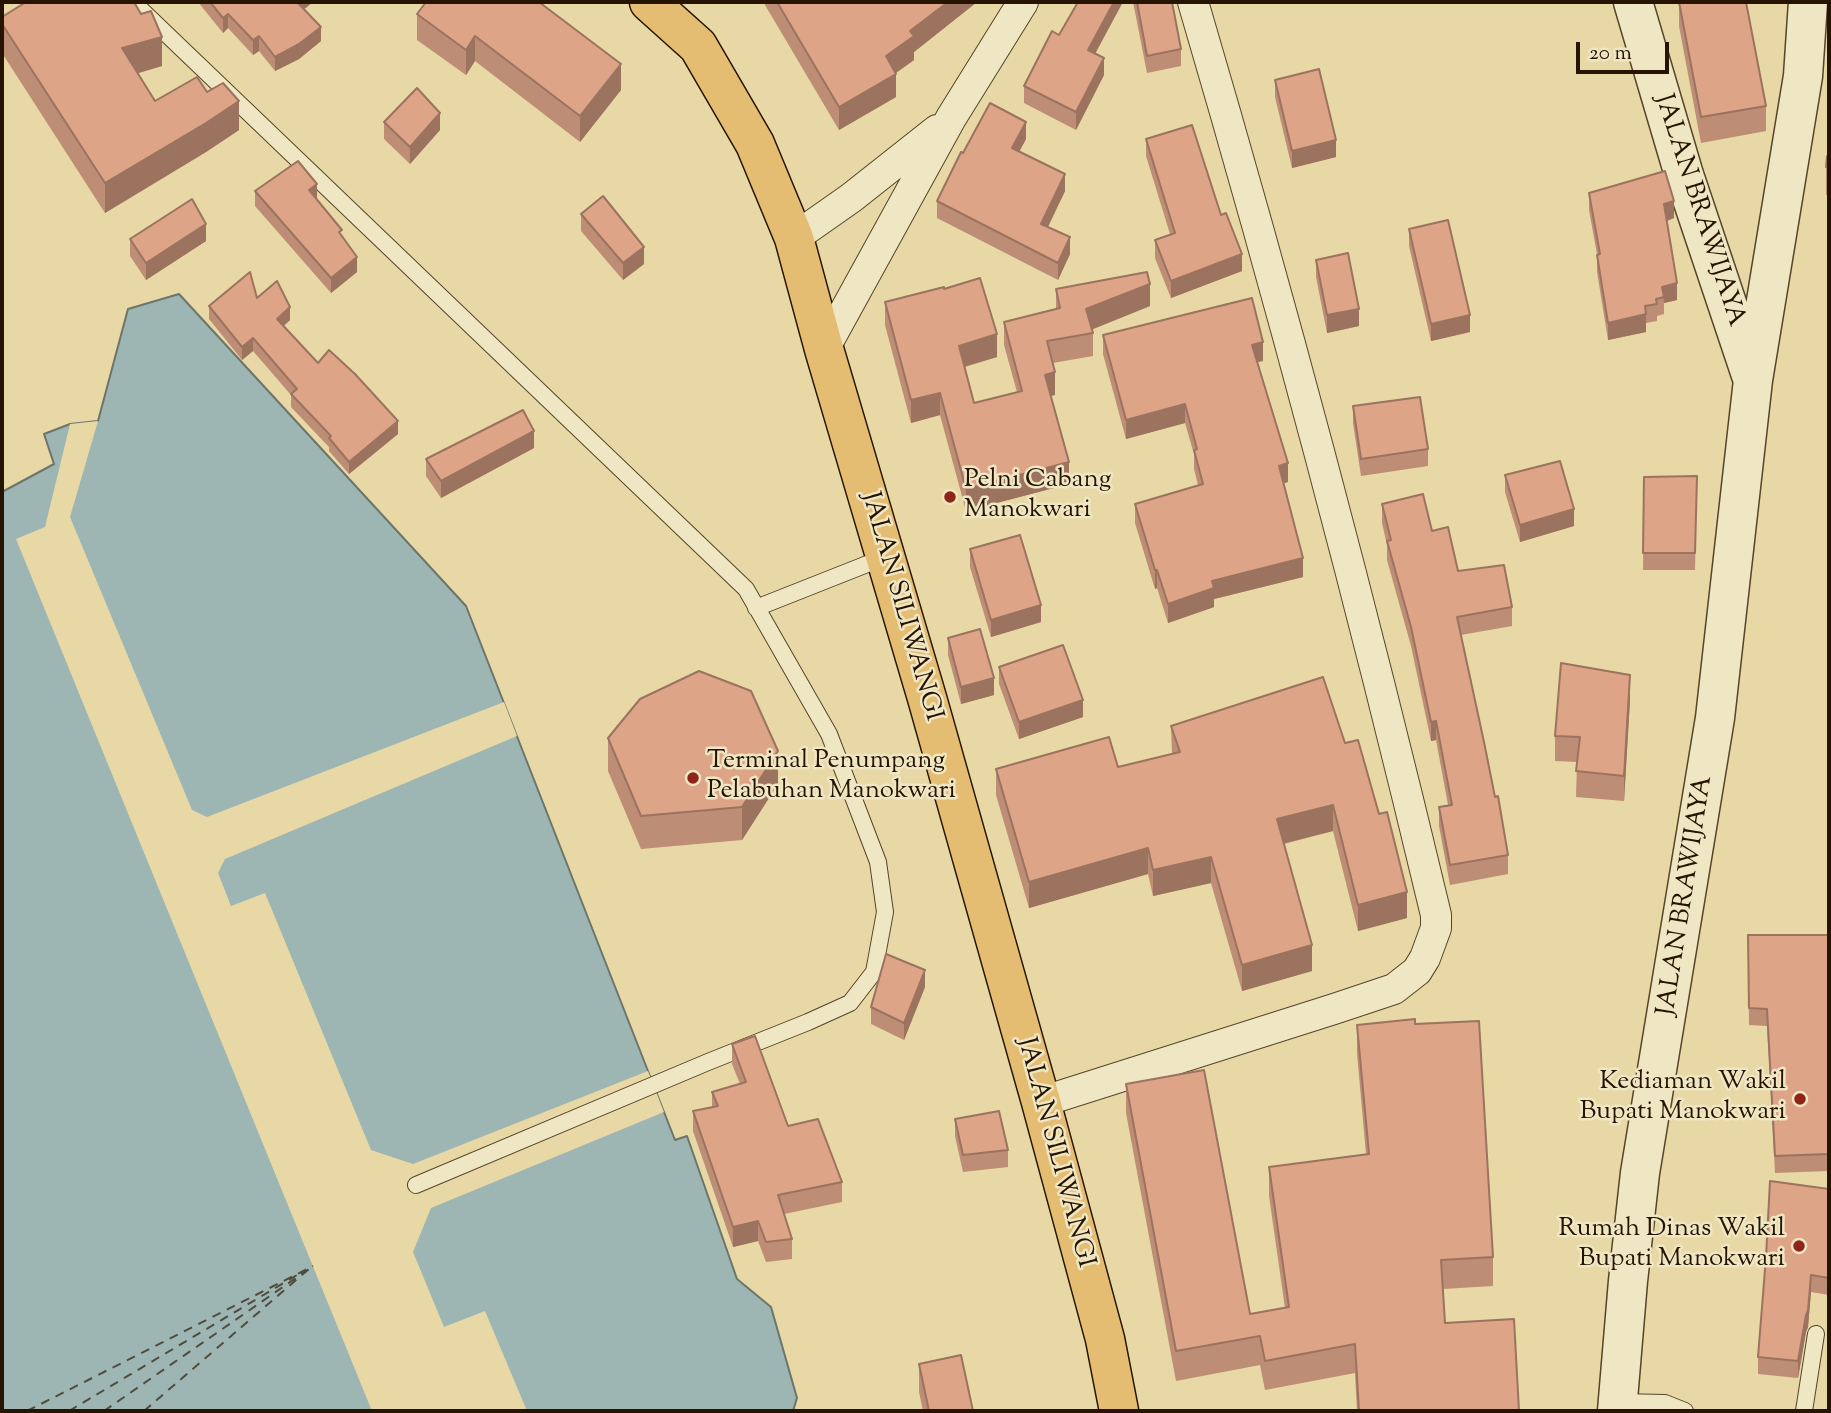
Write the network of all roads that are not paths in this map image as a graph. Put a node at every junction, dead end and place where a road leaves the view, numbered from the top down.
1 (133, 2) edge
2 (649, 2) edge
3 (683, 2) edge
4 (1024, 2) edge
5 (1193, 2) edge
6 (1633, 2) edge
7 (1808, 2) edge
8 (698, 46) junction
9 (951, 118) junction
10 (794, 238) junction
11 (1773, 262) junction
12 (1715, 266) junction
13 (824, 349) junction
14 (1753, 380) junction
15 (885, 557) junction
16 (756, 608) junction
17 (1041, 1102) junction
18 (416, 1185) dead end
19 (1816, 1334) dead end
20 (1617, 1406) edge
21 (1119, 1411) edge
22 (1685, 1411) edge
23 (1804, 1411) edge

1 - 16 lane
2 - 8 highway, JALAN SILIWANGI
3 - 8 highway
4 - 9 street
5 - 17 street
6 - 12 street, JALAN BRAWIJAYA
7 - 11 street, JALAN BRAWIJAYA
8 - 10 highway, JALAN SILIWANGI
9 - 10 street
9 - 13 street
10 - 13 highway, JALAN SILIWANGI
11 - 12 street
11 - 14 street, JALAN BRAWIJAYA
12 - 14 street, JALAN BRAWIJAYA
13 - 15 highway, JALAN SILIWANGI
14 - 20 street, JALAN BRAWIJAYA
15 - 16 lane
15 - 17 highway, JALAN SILIWANGI
16 - 18 lane
17 - 21 highway, JALAN SILIWANGI
19 - 23 lane
20 - 22 lane

